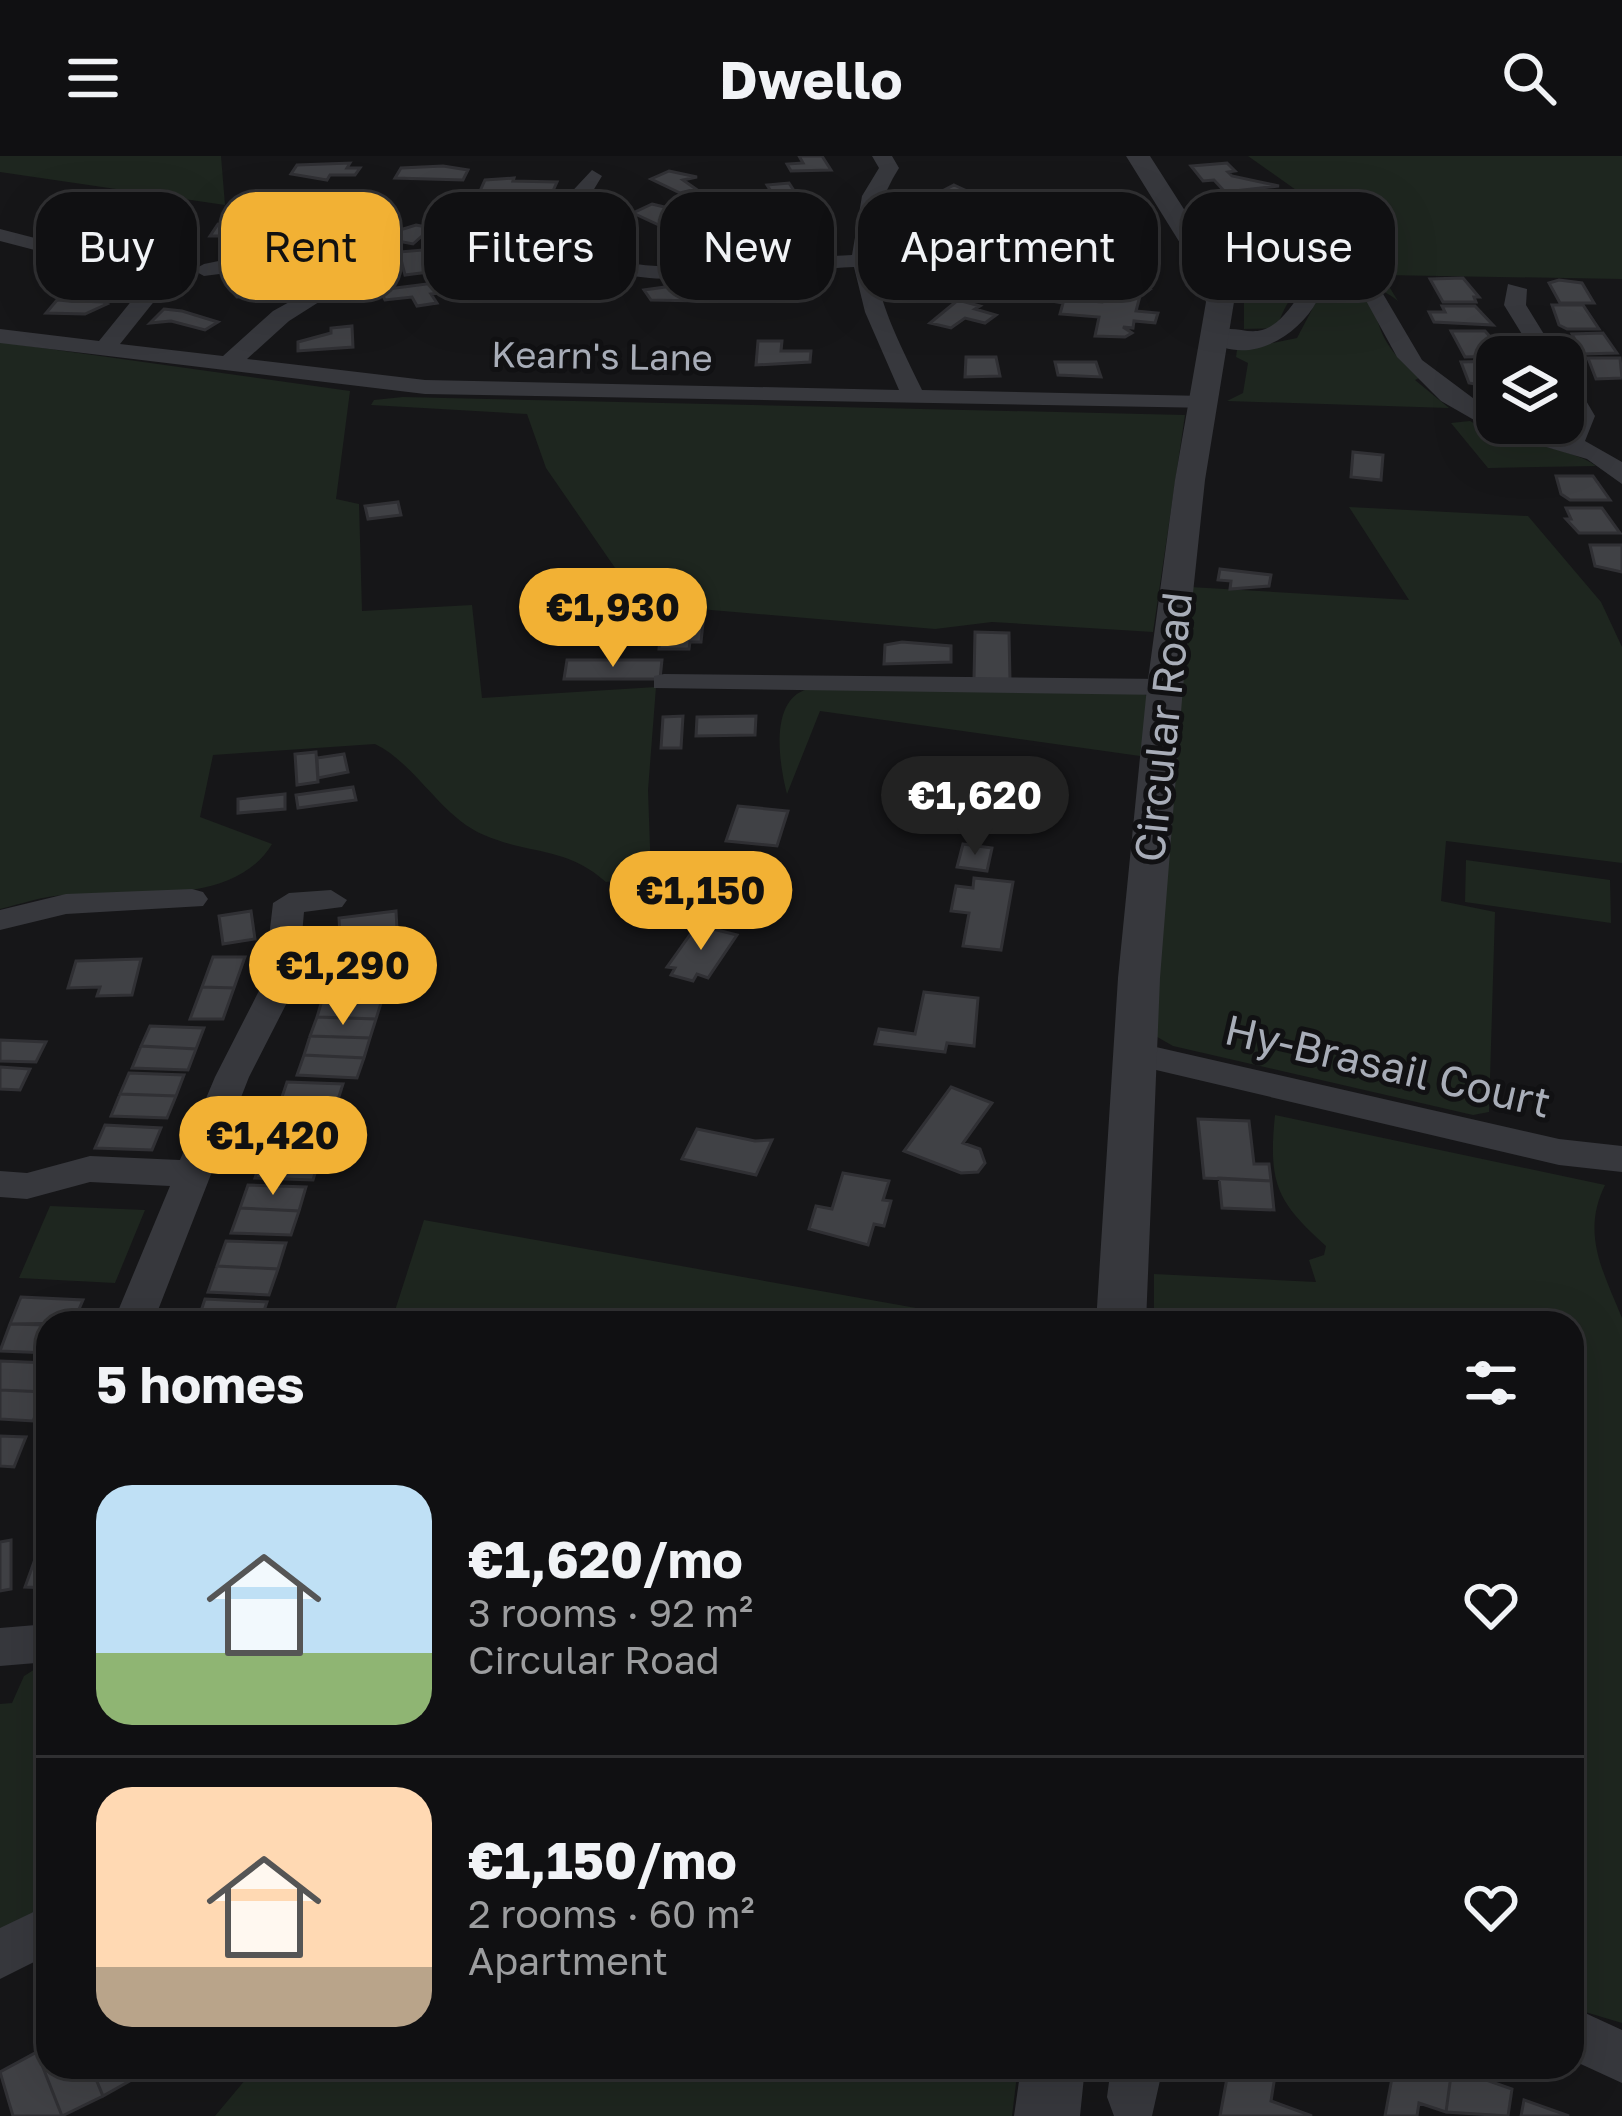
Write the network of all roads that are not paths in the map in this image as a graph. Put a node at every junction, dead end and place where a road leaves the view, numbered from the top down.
1 (882, 156) edge
2 (1138, 156) edge
3 (592, 176) dead end
4 (871, 192) edge
5 (0, 235) edge
6 (858, 261) edge
7 (204, 270) dead end
8 (1516, 290) dead end
9 (870, 300) edge
10 (0, 336) edge
11 (1534, 336) edge
12 (1216, 338) junction
13 (105, 348) junction
14 (229, 363) junction
15 (914, 398) junction
16 (1205, 403) junction
17 (1571, 446) joint
18 (1622, 477) edge
19 (664, 682) dead end
20 (1166, 687) junction
21 (191, 899) dead end
22 (331, 900) dead end
23 (0, 920) edge
24 (1134, 1054) junction
25 (1622, 1159) edge
26 (192, 1174) junction
27 (0, 1184) edge
28 (138, 1311) edge
29 (1121, 1311) edge
30 (36, 1644) edge
31 (0, 1647) edge
32 (36, 1935) edge
33 (0, 1955) edge
34 (1584, 2039) edge
35 (1622, 2057) edge
36 (1052, 2079) edge
37 (1047, 2116) edge

1 - 4 street
2 - 12 street, Circular Road
3 - 6 street
5 - 13 street
7 - 14 street
8 - 11 street
9 - 15 street
10 - 13 street, Kearn's Lane
12 - 16 street, Circular Road
12 - 17 street
13 - 14 street, Kearn's Lane
14 - 15 street, Kearn's Lane
15 - 16 street, Kearn's Lane
16 - 20 street, Circular Road
17 - 18 street
19 - 20 street
20 - 24 street, Circular Road
21 - 23 street
22 - 26 street
24 - 25 street, Hy-Brasail Court
24 - 29 street, Circular Road
26 - 27 street
26 - 28 street
30 - 31 street
32 - 33 street
34 - 35 street
36 - 37 street

